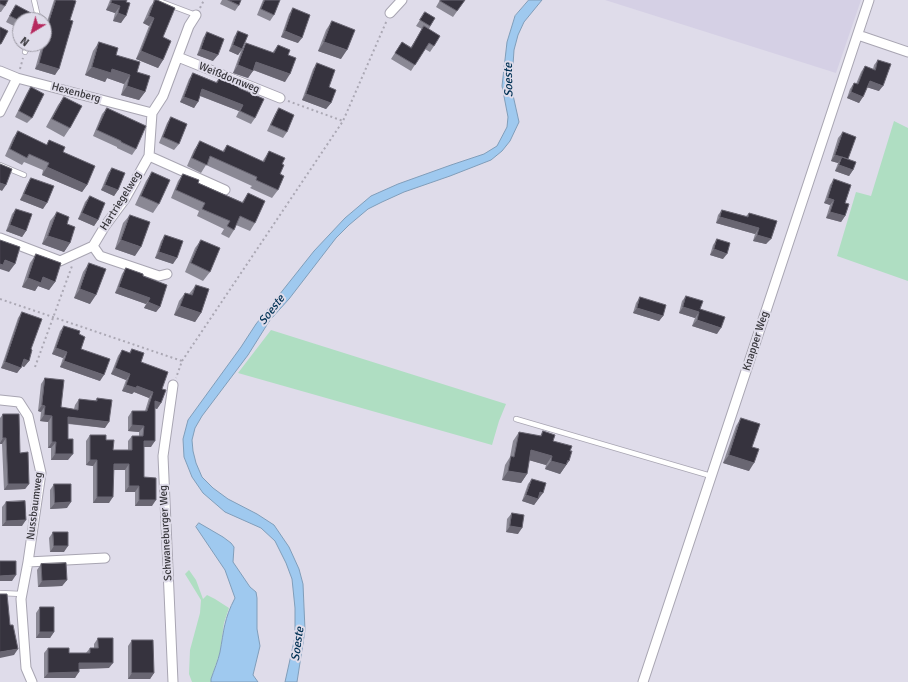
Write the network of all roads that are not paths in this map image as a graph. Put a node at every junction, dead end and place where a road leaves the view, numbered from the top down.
1 (34, 0) edge
2 (156, 0) edge
3 (402, 0) edge
4 (869, 0) edge
5 (37, 12) edge
6 (390, 13) road end
7 (196, 15) joint
8 (858, 34) junction
9 (908, 52) edge
10 (178, 57) junction
11 (0, 71) edge
12 (17, 78) junction
13 (280, 98) road end
14 (0, 112) edge
15 (152, 113) junction
16 (149, 156) junction
17 (0, 165) edge
18 (24, 175) dead end
19 (225, 190) dead end
20 (0, 238) edge
21 (93, 246) junction
22 (167, 274) dead end
23 (174, 385) road end
24 (0, 400) edge
25 (516, 418) dead end
26 (711, 476) junction
27 (105, 558) dead end
28 (28, 562) junction
29 (0, 593) edge
30 (22, 594) junction
31 (32, 682) edge
32 (173, 682) edge
33 (643, 682) edge

1 - 5 lane
2 - 7 lane
3 - 6 street
4 - 8 street, Knapper Weg
7 - 10 street
8 - 9 street
8 - 26 street, Knapper Weg
10 - 13 street, Weißdornweg
10 - 15 street
11 - 12 street, Hexenberg
12 - 14 street
12 - 15 street, Hexenberg
15 - 16 street, Hartriegelweg
16 - 19 street
16 - 21 street, Hartriegelweg
17 - 18 lane
20 - 21 street
21 - 22 street
23 - 32 street, Schwaneburger Weg
24 - 28 street, Nussbaumweg
25 - 26 lane
26 - 33 street, Knapper Weg
27 - 28 street
28 - 30 street, Nussbaumweg
29 - 30 lane
30 - 31 street, Nussbaumweg

